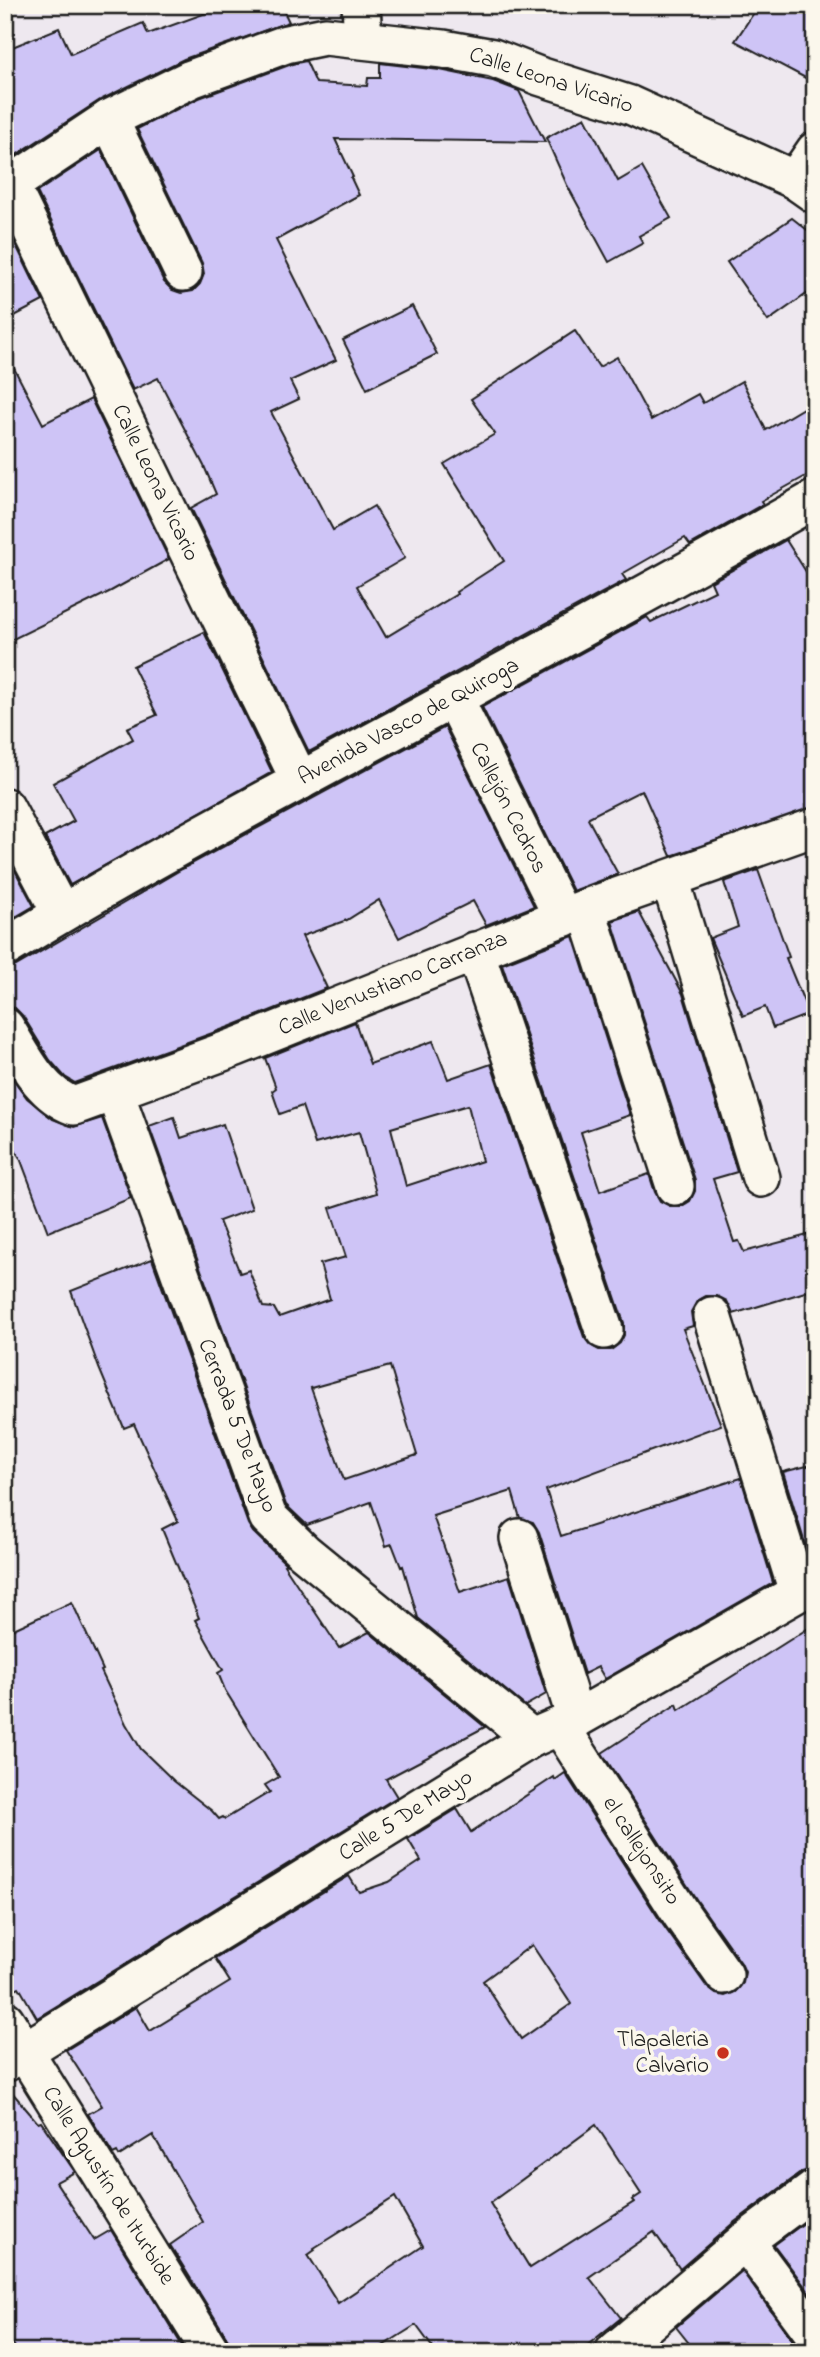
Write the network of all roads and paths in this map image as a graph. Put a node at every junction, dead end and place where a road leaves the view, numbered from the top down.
1 (362, 22) edge
2 (109, 119) junction
3 (808, 175) edge
4 (7, 182) edge
5 (183, 272) dead end
6 (813, 504) edge
7 (454, 698) junction
8 (300, 780) junction
9 (5, 807) edge
10 (815, 827) edge
11 (670, 879) junction
12 (61, 913) junction
13 (575, 913) junction
14 (5, 948) edge
15 (475, 951) junction
16 (5, 1027) edge
17 (115, 1093) junction
18 (761, 1178) dead end
19 (675, 1186) dead end
20 (712, 1316) dead end
21 (604, 1330) dead end
22 (519, 1538) dead end
23 (806, 1588) edge
24 (556, 1728) junction
25 (724, 1975) dead end
26 (5, 2020) edge
27 (15, 2057) edge
28 (815, 2189) edge
29 (745, 2241) junction
30 (815, 2335) edge
31 (211, 2352) edge
32 (614, 2352) edge

1 - 2 street, Calle Leona Vicario
1 - 3 street, Calle Leona Vicario
2 - 4 street, Calle Leona Vicario
2 - 5 street
4 - 8 street, Calle Leona Vicario
6 - 7 street, Avenida Vasco de Quiroga
7 - 8 street, Avenida Vasco de Quiroga
7 - 13 street, Callejón Cedros
8 - 12 street, Avenida Vasco de Quiroga
9 - 12 street
10 - 11 street, Calle Venustiano Carranza
11 - 13 street, Calle Venustiano Carranza
11 - 18 street
12 - 14 street, Avenida Vasco de Quiroga
13 - 15 street, Calle Venustiano Carranza
13 - 19 street, Callejón Cedros
15 - 17 street, Calle Venustiano Carranza
15 - 21 street
16 - 17 street, Calle Venustiano Carranza
17 - 24 street, Cerrada 5 De Mayo
20 - 23 street
22 - 24 street
23 - 24 street, Calle 5 De Mayo
24 - 25 street, el callejonsito
24 - 27 street, Calle 5 De Mayo
26 - 27 street, Calle Agustín de Iturbide
27 - 31 street, Calle Agustín de Iturbide
28 - 29 street
29 - 30 street
29 - 32 street

